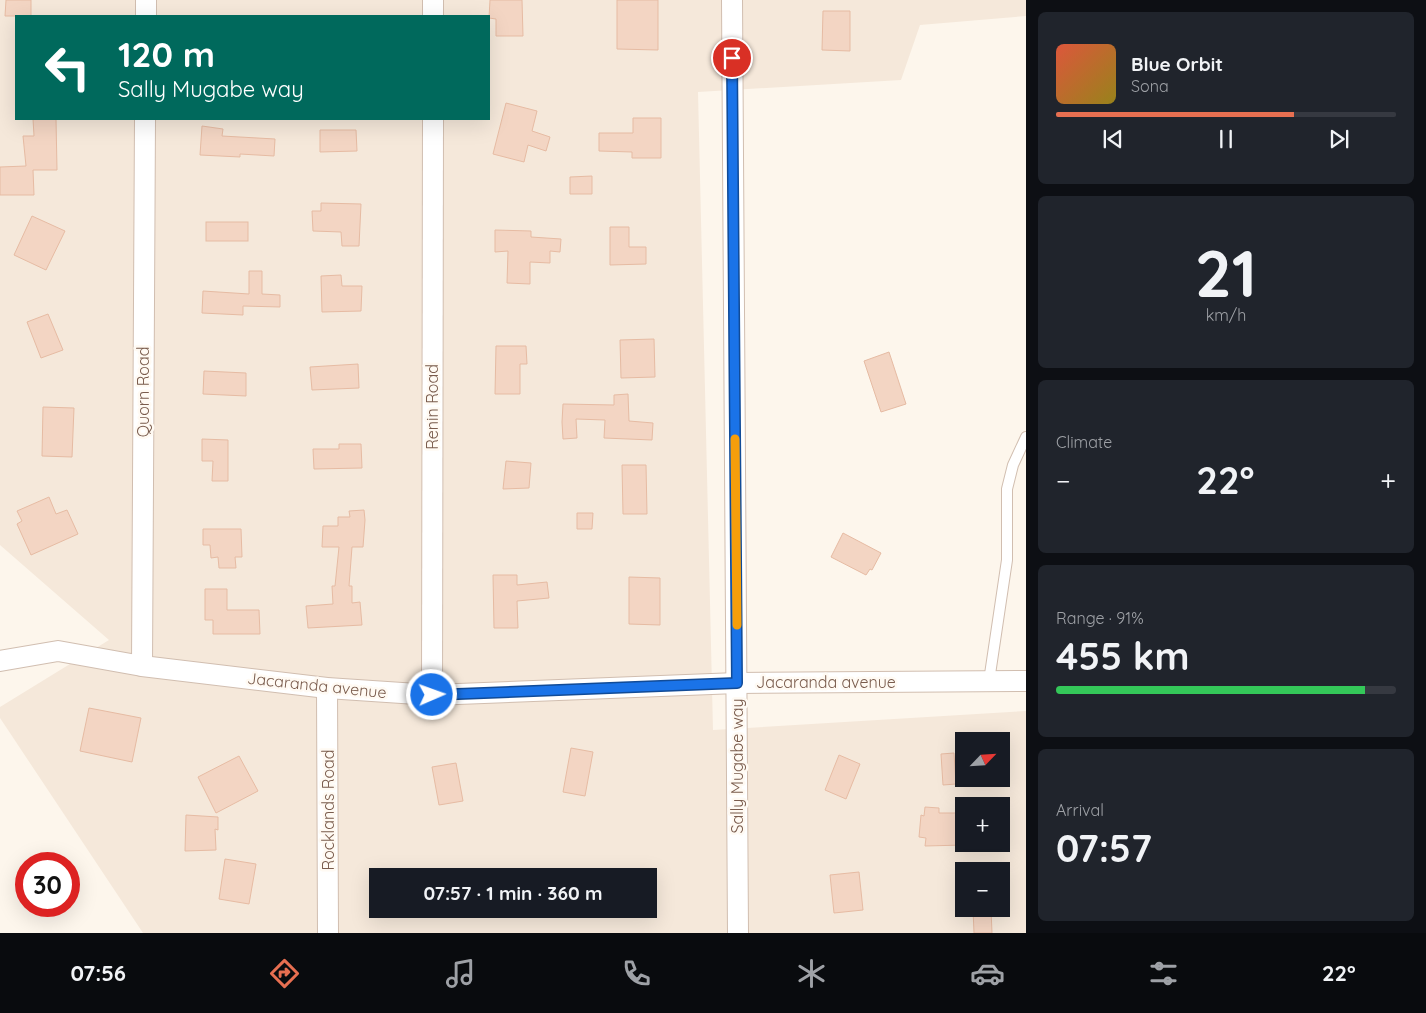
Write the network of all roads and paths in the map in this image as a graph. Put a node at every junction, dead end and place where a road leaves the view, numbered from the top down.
1 (146, 0) edge
2 (433, 0) edge
3 (732, 0) edge
4 (146, 15) edge
5 (433, 15) edge
6 (145, 120) edge
7 (433, 120) edge
8 (1026, 437) edge
9 (0, 661) edge
10 (142, 666) junction
11 (989, 681) junction
12 (1026, 681) edge
13 (737, 683) junction
14 (327, 688) junction
15 (432, 695) junction
16 (328, 933) edge
17 (738, 933) edge

1 - 4 street
2 - 5 street
3 - 13 street, Sally Mugabe way
6 - 10 street, Quorn Road
7 - 15 street, Renin Road
8 - 11 lane
9 - 10 street, Jacaranda avenue
10 - 14 street, Jacaranda avenue
11 - 12 street, Jacaranda avenue
11 - 13 street, Jacaranda avenue
13 - 15 street, Jacaranda avenue
13 - 17 street, Sally Mugabe way
14 - 15 street, Jacaranda avenue
14 - 16 street, Rocklands Road

